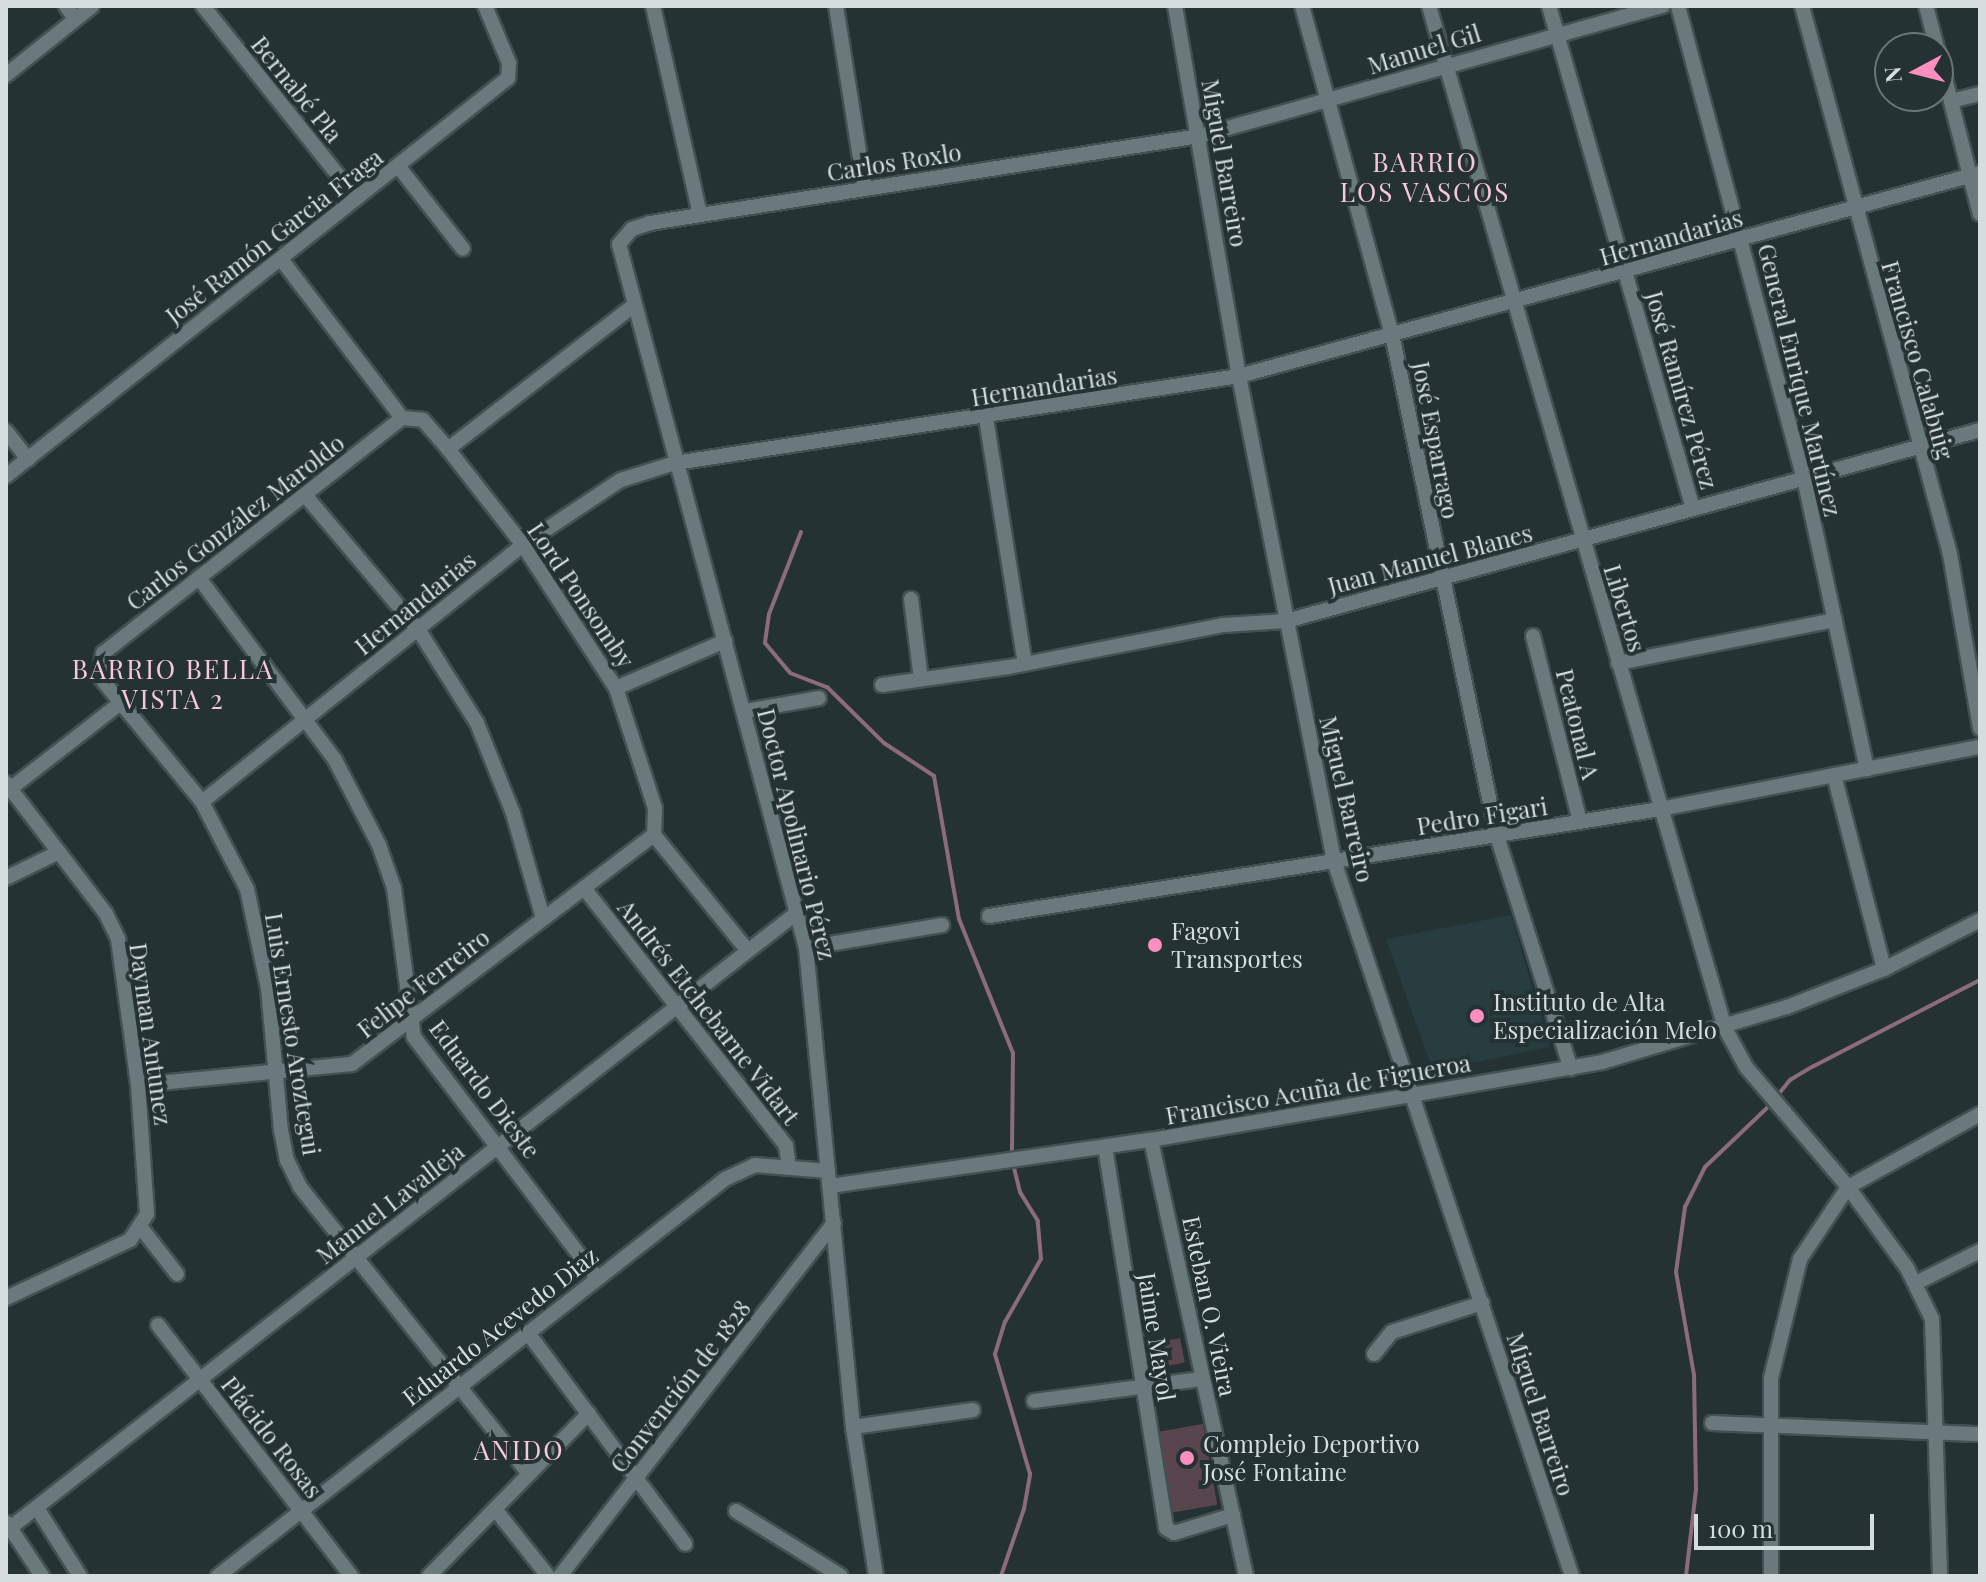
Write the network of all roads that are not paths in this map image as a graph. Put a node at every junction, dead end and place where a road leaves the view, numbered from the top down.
1 (66, 6) edge
2 (92, 6) edge
3 (203, 6) edge
4 (485, 6) edge
5 (653, 6) edge
6 (836, 6) edge
7 (1175, 6) edge
8 (1302, 6) edge
9 (1429, 6) edge
10 (1549, 6) edge
11 (1663, 6) edge
12 (1678, 6) edge
13 (1802, 6) edge
14 (1926, 6) edge
15 (75, 19) junction
16 (1933, 32) edge
17 (1557, 34) junction
18 (1444, 65) junction
19 (6, 75) edge
20 (1980, 94) edge
21 (1954, 100) edge
22 (1328, 102) junction
23 (1954, 110) edge
24 (1199, 136) junction
25 (398, 166) junction
26 (1975, 174) edge
27 (865, 189) junction
28 (356, 198) junction
29 (1852, 207) junction
30 (1980, 214) edge
31 (700, 215) junction
32 (1742, 240) junction
33 (463, 249) dead end
34 (281, 259) junction
35 (620, 260) joint
36 (1626, 273) junction
37 (1512, 304) junction
38 (632, 307) junction
39 (1392, 334) junction
40 (1239, 376) junction
41 (402, 418) junction
42 (986, 418) junction
43 (1980, 430) edge
44 (6, 431) edge
45 (1919, 447) junction
46 (448, 449) junction
47 (28, 459) junction
48 (675, 463) junction
49 (6, 476) edge
50 (1804, 478) junction
51 (305, 495) junction
52 (1693, 509) junction
53 (1582, 540) junction
54 (523, 545) junction
55 (199, 578) junction
56 (1442, 579) junction
57 (911, 599) dead end
58 (1835, 620) junction
59 (1286, 621) junction
60 (418, 629) junction
61 (1533, 636) dead end
62 (725, 641) junction
63 (97, 663) joint
64 (1618, 663) junction
65 (1025, 664) junction
66 (921, 679) junction
67 (882, 685) dead end
68 (616, 688) junction
69 (819, 698) dead end
70 (119, 704) junction
71 (746, 711) junction
72 (307, 718) junction
73 (1980, 728) edge
74 (1980, 747) edge
75 (1867, 769) junction
76 (1834, 775) junction
77 (8, 786) edge
78 (202, 802) junction
79 (1660, 809) junction
80 (1580, 822) junction
81 (654, 835) junction
82 (1497, 836) junction
83 (59, 852) junction
84 (1334, 861) junction
85 (6, 878) edge
86 (584, 888) junction
87 (798, 912) junction
88 (989, 916) dead end
89 (543, 918) junction
90 (1980, 920) edge
91 (942, 925) dead end
92 (806, 948) junction
93 (747, 950) junction
94 (1884, 969) junction
95 (676, 1006) junction
96 (410, 1024) junction
97 (1725, 1028) junction
98 (1571, 1069) junction
99 (277, 1074) junction
100 (138, 1085) junction
101 (1412, 1096) junction
102 (1980, 1114) edge
103 (1151, 1140) junction
104 (500, 1144) junction
105 (1105, 1147) junction
106 (789, 1167) junction
107 (829, 1178) junction
108 (1848, 1187) junction
109 (834, 1223) junction
110 (142, 1229) junction
111 (1980, 1251) edge
112 (356, 1258) junction
113 (177, 1274) dead end
114 (597, 1278) junction
115 (1916, 1283) junction
116 (6, 1298) edge
117 (1482, 1303) junction
118 (158, 1325) dead end
119 (528, 1333) junction
120 (1374, 1354) dead end
121 (1202, 1379) junction
122 (201, 1380) junction
123 (1142, 1387) junction
124 (457, 1388) junction
125 (1034, 1401) dead end
126 (973, 1410) dead end
127 (589, 1413) junction
128 (1712, 1423) dead end
129 (1770, 1425) junction
130 (853, 1427) junction
131 (1939, 1430) junction
132 (1980, 1434) edge
133 (529, 1474) junction
134 (637, 1478) junction
135 (37, 1508) junction
136 (495, 1509) junction
137 (300, 1510) junction
138 (736, 1511) dead end
139 (1233, 1515) junction
140 (8, 1525) edge
141 (685, 1544) dead end
142 (42, 1576) edge
143 (80, 1576) edge
144 (218, 1576) edge
145 (351, 1576) edge
146 (429, 1576) edge
147 (548, 1576) edge
148 (560, 1576) edge
149 (841, 1576) edge
150 (876, 1576) edge
151 (1246, 1576) edge
152 (1572, 1576) edge
153 (1771, 1576) edge
154 (1940, 1576) edge

1 - 15 street
2 - 15 street
3 - 28 street, Bernabé Pla
4 - 25 street, José Ramón Garcia Fraga
5 - 31 street
6 - 27 street
7 - 24 street, Miguel Barreiro
8 - 22 street, José Esparrago
9 - 18 street, Libertos
10 - 17 street, José Ramírez Pérez
11 - 17 street, Manuel Gil
12 - 32 street, General Enrique Martínez
13 - 29 street, Francisco Calabuig
14 - 16 street
15 - 19 street
17 - 18 street, Manuel Gil
17 - 36 street, José Ramírez Pérez
18 - 22 street, Manuel Gil
18 - 37 street, Libertos
20 - 21 street
22 - 24 street, Manuel Gil
22 - 39 street, José Esparrago
23 - 26 street
24 - 27 street, Carlos Roxlo
24 - 40 street, Miguel Barreiro
25 - 28 street, José Ramón Garcia Fraga
25 - 33 street
26 - 29 street, Hernandarias
26 - 30 street
27 - 31 street, Carlos Roxlo
28 - 34 street, José Ramón Garcia Fraga
29 - 32 street, Hernandarias
29 - 45 street, Francisco Calabuig
31 - 35 street, Carlos Roxlo
32 - 36 street, Hernandarias
32 - 50 street, General Enrique Martínez
34 - 41 street
34 - 47 street, José Ramón Garcia Fraga
35 - 38 street, Doctor Apolinario Pérez
36 - 37 street, Hernandarias
36 - 52 street, José Ramírez Pérez
37 - 39 street, Hernandarias
37 - 53 street, Libertos
38 - 46 street
38 - 48 street, Doctor Apolinario Pérez
39 - 40 street, Hernandarias
39 - 56 street, José Esparrago
40 - 42 street, Hernandarias
40 - 59 street, Miguel Barreiro
41 - 46 street, Lord Ponsomby
41 - 51 street, Carlos González Maroldo
42 - 48 street, Hernandarias
42 - 65 street
43 - 45 street, Juan Manuel Blanes
44 - 47 street
45 - 50 street, Juan Manuel Blanes
45 - 73 street, Francisco Calabuig
46 - 54 street, Lord Ponsomby
47 - 49 street, José Ramón Garcia Fraga
48 - 54 street, Hernandarias
48 - 62 street, Doctor Apolinario Pérez
50 - 52 street, Juan Manuel Blanes
50 - 58 street, General Enrique Martínez
51 - 55 street, Carlos González Maroldo
51 - 60 street
52 - 53 street, Juan Manuel Blanes
53 - 56 street, Juan Manuel Blanes
53 - 64 street, Libertos
54 - 60 street, Hernandarias
54 - 68 street, Lord Ponsomby
55 - 63 street, Carlos González Maroldo
55 - 72 street, Eduardo Dieste
56 - 59 street, Juan Manuel Blanes
56 - 82 street, José Esparrago
57 - 66 street
58 - 64 street
58 - 75 street, General Enrique Martínez
59 - 65 street, Juan Manuel Blanes
59 - 84 street, Miguel Barreiro
60 - 72 street, Hernandarias
60 - 89 street
61 - 80 street, Peatonal A
62 - 68 street
62 - 71 street, Doctor Apolinario Pérez
63 - 70 street, Luis Ernesto Aroztegui
64 - 79 street, Libertos
65 - 66 street, Juan Manuel Blanes
66 - 67 street, Juan Manuel Blanes
68 - 81 street, Lord Ponsomby
69 - 71 street
70 - 77 street
70 - 78 street, Luis Ernesto Aroztegui
71 - 87 street, Doctor Apolinario Pérez
72 - 78 street, Hernandarias
72 - 96 street, Eduardo Dieste
74 - 75 street, Pedro Figari
75 - 76 street, Pedro Figari
76 - 79 street, Pedro Figari
76 - 94 street
77 - 83 street, Dayman Antunez
78 - 99 street, Luis Ernesto Aroztegui
79 - 80 street, Pedro Figari
79 - 97 street, Libertos
80 - 82 street, Pedro Figari
81 - 86 street, Felipe Ferreiro
81 - 93 street
82 - 84 street, Pedro Figari
82 - 98 street, José Esparrago
83 - 85 street
83 - 100 street, Dayman Antunez
84 - 88 street, Pedro Figari
84 - 101 street, Miguel Barreiro
86 - 89 street, Felipe Ferreiro
86 - 95 street, Andrés Etchebarne Vidart
87 - 92 street, Doctor Apolinario Pérez
87 - 93 street, Manuel Lavalleja
89 - 96 street, Felipe Ferreiro
90 - 94 street, Francisco Acuña de Figueroa
91 - 92 street
92 - 107 street, Doctor Apolinario Pérez
93 - 95 street, Manuel Lavalleja
94 - 97 street, Francisco Acuña de Figueroa
95 - 104 street, Manuel Lavalleja
95 - 106 street, Andrés Etchebarne Vidart
96 - 99 street, Felipe Ferreiro
96 - 104 street, Eduardo Dieste
97 - 98 street, Francisco Acuña de Figueroa
97 - 108 street, Libertos
98 - 101 street, Francisco Acuña de Figueroa
99 - 100 street, Felipe Ferreiro
99 - 112 street, Luis Ernesto Aroztegui
100 - 110 street, Dayman Antunez
101 - 103 street, Francisco Acuña de Figueroa
101 - 117 street, Miguel Barreiro
102 - 108 street
103 - 105 street, Francisco Acuña de Figueroa
103 - 121 street, Esteban O. Vieira
104 - 112 street, Manuel Lavalleja
104 - 114 street, Eduardo Dieste
105 - 107 street, Francisco Acuña de Figueroa
105 - 123 street, Jaime Mayol
106 - 107 street, Eduardo Acevedo Diaz
106 - 114 street, Eduardo Acevedo Diaz
107 - 109 street, Doctor Apolinario Pérez
108 - 115 street, Libertos
108 - 129 street
109 - 130 street, Doctor Apolinario Pérez
109 - 134 street, Convención de 1828
110 - 113 street
110 - 116 street
111 - 115 street
112 - 122 street, Manuel Lavalleja
112 - 124 street, Luis Ernesto Aroztegui
114 - 119 street, Eduardo Acevedo Diaz
115 - 131 street, Libertos
117 - 120 street
117 - 152 street, Miguel Barreiro
118 - 122 street, Plácido Rosas
119 - 124 street, Eduardo Acevedo Diaz
119 - 127 street
121 - 123 street
121 - 139 street, Esteban O. Vieira
122 - 135 street, Manuel Lavalleja
122 - 137 street, Plácido Rosas
123 - 125 street
123 - 139 street, Jaime Mayol
124 - 133 street, Luis Ernesto Aroztegui
124 - 137 street, Eduardo Acevedo Diaz
126 - 130 street
127 - 133 street
127 - 134 street
128 - 129 street
129 - 131 street
129 - 153 street
130 - 150 street, Doctor Apolinario Pérez
131 - 132 street
131 - 154 street, Libertos
133 - 136 street
134 - 141 street
134 - 148 street, Convención de 1828
135 - 140 street, Manuel Lavalleja
135 - 143 street
136 - 146 street
136 - 147 street
137 - 144 street, Eduardo Acevedo Diaz
137 - 145 street, Plácido Rosas
138 - 149 street
139 - 151 street, Esteban O. Vieira
140 - 142 street

